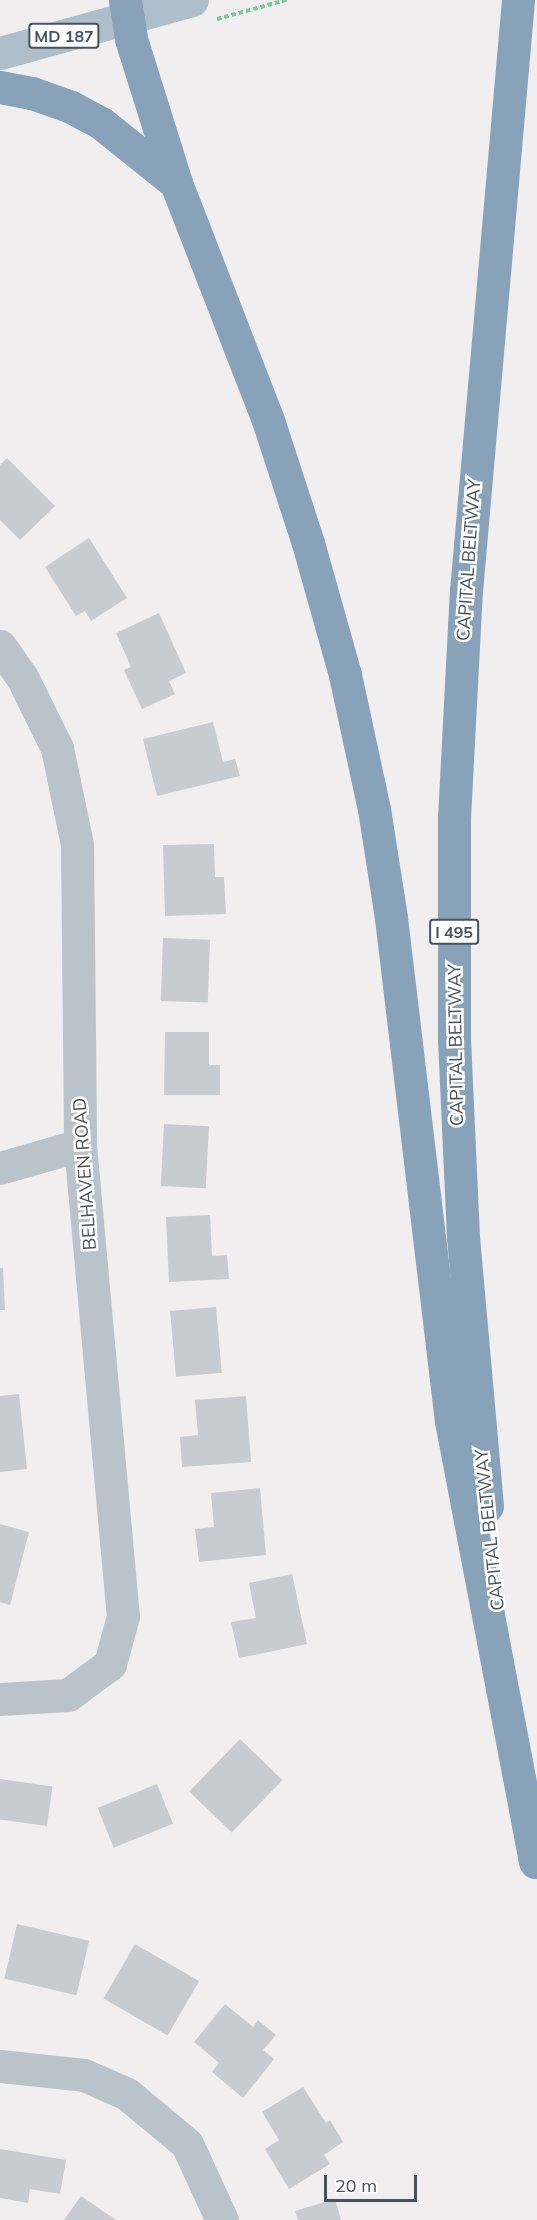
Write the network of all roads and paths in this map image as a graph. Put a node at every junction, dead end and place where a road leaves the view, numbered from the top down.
1 (286, 0) edge
2 (518, 0) edge
3 (126, 9) edge
4 (200, 11) edge
5 (0, 53) edge
6 (0, 87) edge
7 (176, 183) junction
8 (0, 646) edge
9 (80, 1145) junction
10 (0, 1168) edge
11 (0, 1699) edge
12 (536, 1868) edge
13 (0, 2066) edge
14 (222, 2220) edge

1 - 4 path
2 - 12 highway, CAPITAL BELTWAY / I 495
3 - 4 main road, MD 187
3 - 5 main road, MD 187
3 - 7 highway
6 - 7 highway
7 - 12 highway
8 - 9 street, BELHAVEN ROAD
9 - 10 street
9 - 11 street, BELHAVEN ROAD
13 - 14 street

